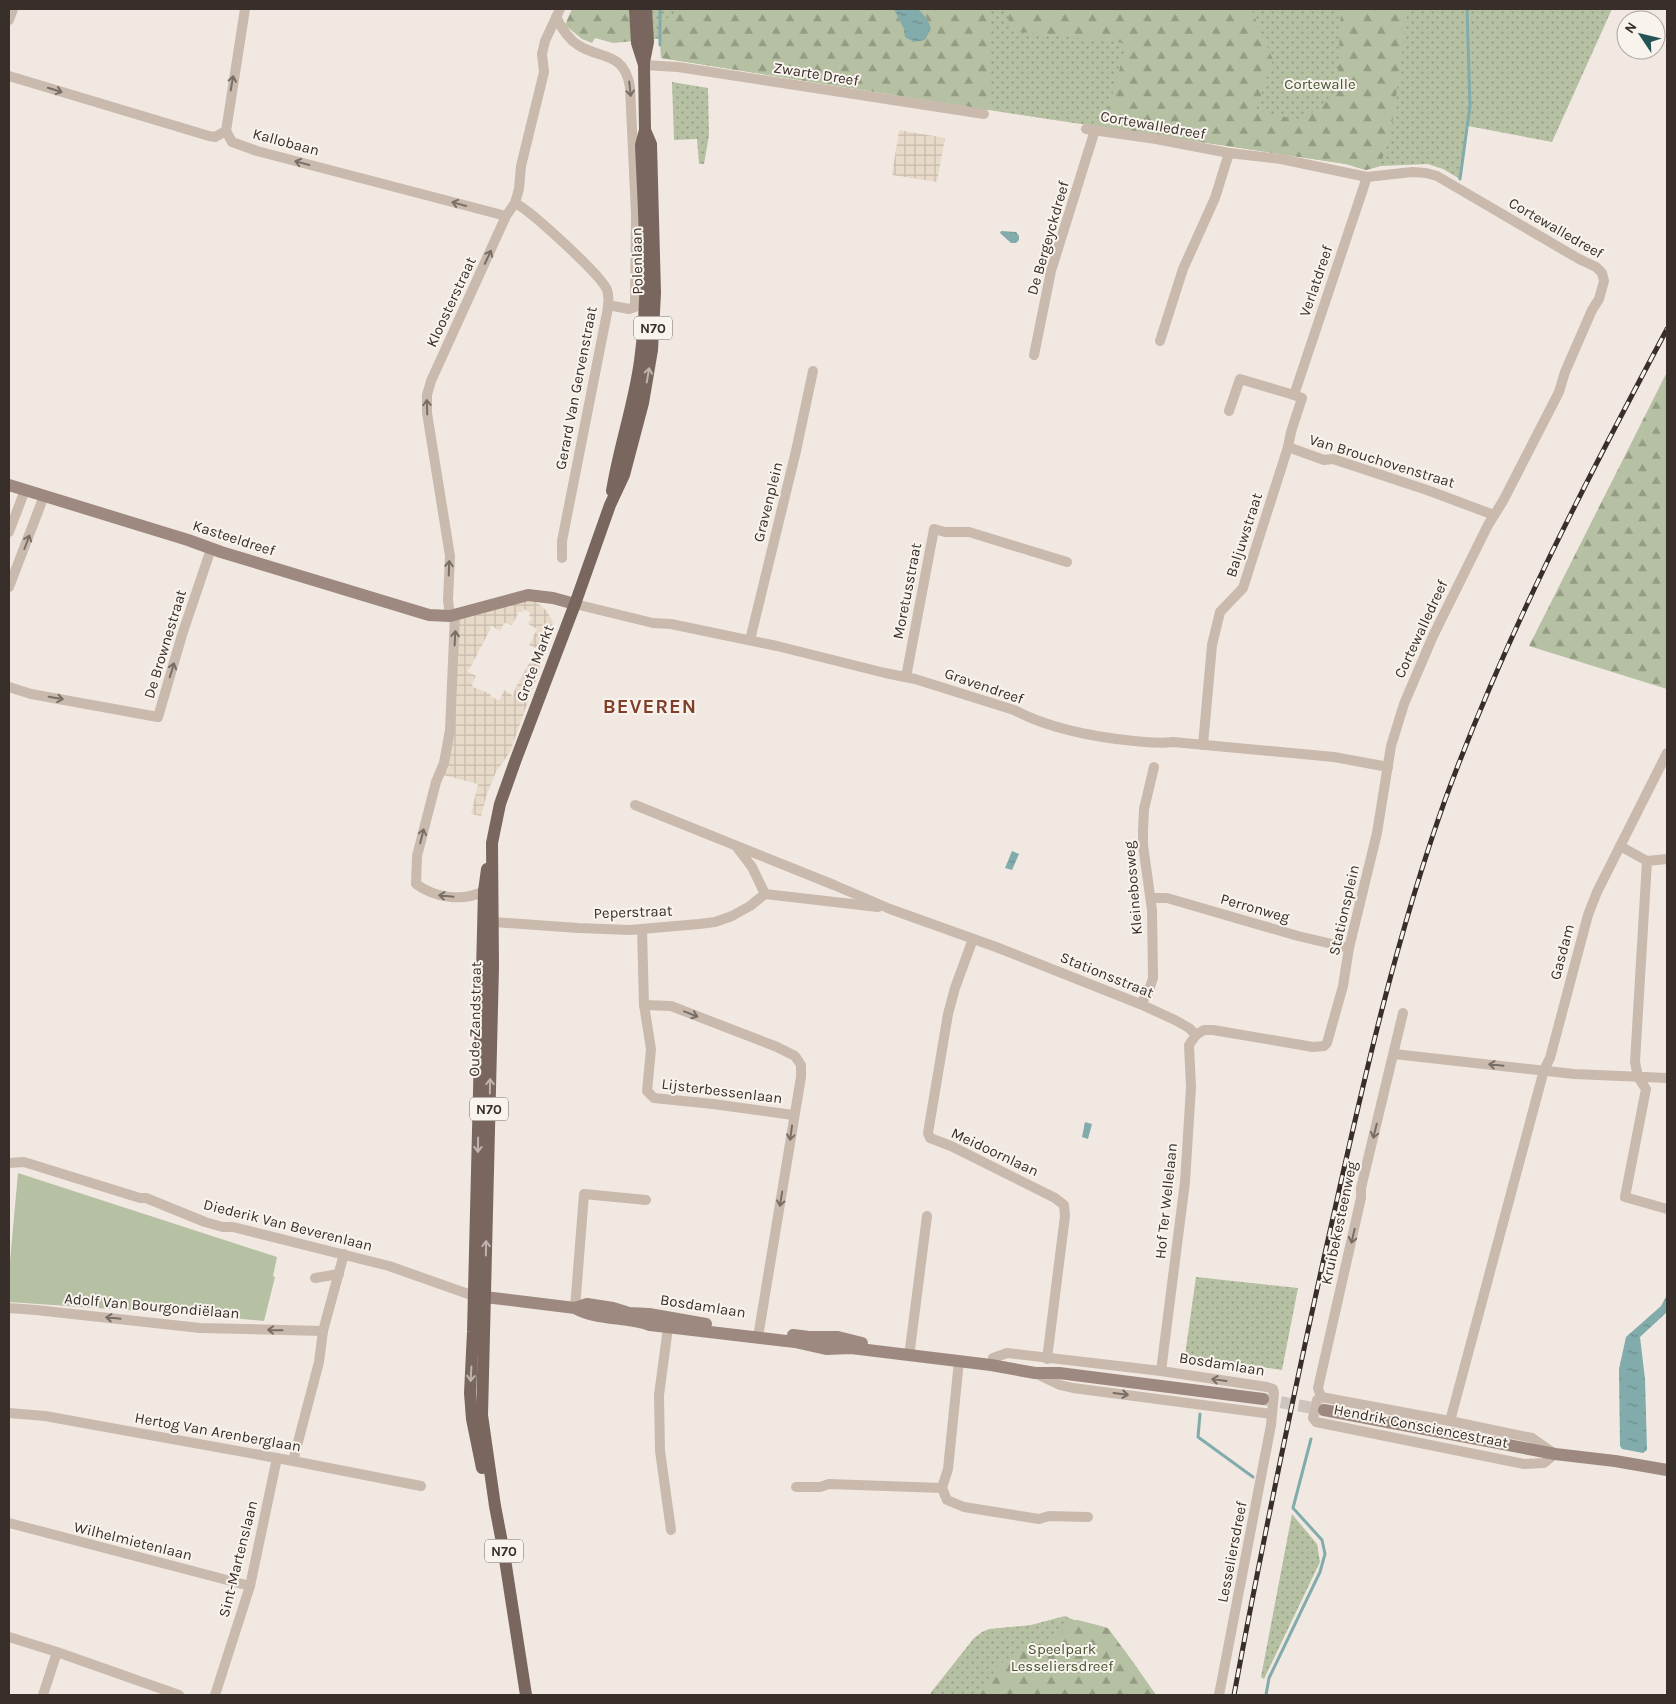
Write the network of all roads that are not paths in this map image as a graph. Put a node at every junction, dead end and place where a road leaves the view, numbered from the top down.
1 (13, 9) edge
2 (245, 9) edge
3 (635, 9) edge
4 (646, 9) edge
5 (558, 13) edge
6 (9, 20) edge
7 (644, 65) junction
8 (9, 76) edge
9 (984, 114) dead end
10 (1090, 129) joint
11 (226, 131) junction
12 (1228, 153) junction
13 (1367, 178) junction
14 (515, 203) junction
15 (506, 216) junction
16 (608, 305) junction
17 (1160, 341) dead end
18 (1034, 355) dead end
19 (813, 371) dead end
20 (1294, 395) junction
21 (1229, 411) dead end
22 (1288, 447) junction
23 (9, 485) edge
24 (25, 490) junction
25 (44, 496) junction
26 (16, 514) junction
27 (1494, 515) junction
28 (35, 520) junction
29 (9, 532) edge
30 (212, 549) junction
31 (562, 558) dead end
32 (1067, 562) dead end
33 (9, 587) edge
34 (575, 604) junction
35 (452, 616) junction
36 (750, 640) junction
37 (906, 677) junction
38 (9, 686) edge
39 (1203, 745) junction
40 (1667, 753) edge
41 (1154, 767) dead end
42 (1388, 767) junction
43 (635, 805) dead end
44 (735, 845) junction
45 (1620, 846) junction
46 (491, 853) junction
47 (1667, 859) edge
48 (1647, 861) junction
49 (847, 885) junction
50 (484, 891) junction
51 (764, 894) junction
52 (1151, 898) junction
53 (842, 903) junction
54 (890, 909) junction
55 (488, 921) junction
56 (642, 929) junction
57 (973, 939) junction
58 (1349, 948) junction
59 (644, 1004) junction
60 (1140, 1004) junction
61 (1403, 1013) dead end
62 (1196, 1035) junction
63 (1394, 1054) junction
64 (1544, 1070) junction
65 (1638, 1077) junction
66 (1667, 1078) edge
67 (793, 1115) junction
68 (9, 1163) edge
69 (646, 1200) dead end
70 (1667, 1209) edge
71 (927, 1216) dead end
72 (344, 1254) junction
73 (339, 1274) junction
74 (315, 1278) dead end
75 (479, 1297) junction
76 (9, 1308) edge
77 (574, 1308) junction
78 (668, 1322) junction
79 (323, 1331) junction
80 (759, 1331) junction
81 (828, 1336) junction
82 (826, 1349) junction
83 (910, 1349) junction
84 (993, 1358) junction
85 (1047, 1359) junction
86 (959, 1361) junction
87 (1161, 1371) junction
88 (1035, 1373) junction
89 (1059, 1373) junction
90 (1263, 1399) tunnel mouth
91 (1322, 1404) junction
92 (9, 1413) edge
93 (1272, 1414) junction
94 (1450, 1421) junction
95 (1555, 1454) junction
96 (277, 1458) junction
97 (293, 1461) junction
98 (1667, 1470) edge
99 (421, 1486) dead end
100 (796, 1487) dead end
101 (942, 1488) junction
102 (1088, 1518) dead end
103 (9, 1523) edge
104 (670, 1530) dead end
105 (250, 1586) junction
106 (9, 1637) edge
107 (57, 1652) junction
108 (43, 1695) edge
109 (179, 1695) edge
110 (215, 1695) edge
111 (526, 1695) edge
112 (1219, 1695) edge

1 - 6 street
11 -> 2 street
3 - 7 main road, Polenlaan / N70
4 - 7 main road, N70
5 - 14 street, Kloosterstraat
5 -> 16 street, Polenlaan
7 - 9 street, Zwarte Dreef
7 - 34 main road, Polenlaan / N70
8 -> 11 street
10 - 12 street, Cortewalledreef
10 - 18 street, De Bergeyckdreef
15 -> 11 street, Kallobaan
12 - 13 street, Cortewalledreef
12 - 17 street
13 - 20 street, Verlatdreef
13 - 27 street, Cortewalledreef
14 - 15 street, Kloosterstraat
14 - 16 street, Gerard Van Gervenstraat
35 -> 15 street, Kloosterstraat
16 - 31 street, Gerard Van Gervenstraat
19 - 36 street, Gravenplein
20 - 21 street
20 - 22 street, Verlatdreef
22 - 27 street, Van Brouchovenstraat
22 - 39 street, Baljuwstraat
23 - 24 street, Kasteeldreef
24 - 25 street, Kasteeldreef
24 - 26 street
25 - 28 street
25 - 30 street, Kasteeldreef
26 - 28 street
26 - 29 street
27 - 42 street, Cortewalledreef
33 -> 28 street
30 - 35 street, Kasteeldreef
38 -> 30 street, De Brownestraat
32 - 37 street, Moretusstraat
34 - 35 street
34 - 36 street, Gravendreef
34 - 46 main road, Grote Markt / N70
50 -> 35 street
36 - 37 street, Gravendreef
37 - 39 street, Gravendreef
39 - 42 street, Gravendreef
40 - 45 street, Gasdam
41 - 52 street, Kleinebosweg
42 - 58 street, Stationsplein
43 - 44 street, Stationsstraat
44 - 49 street, Stationsstraat
44 - 51 street
45 - 48 street
45 - 64 street, Gasdam
46 - 50 main road, Grote Markt / N70
46 - 55 main road, Grote Markt / N70
47 - 48 street
48 - 65 street
49 - 53 street
49 - 54 street, Stationsstraat
50 - 55 main road, Grote Markt / N70
51 - 53 street, Stationsstraat
51 - 56 street, Peperstraat
52 - 58 street, Perronweg
52 - 60 street, Kleinebosweg
53 - 54 street, Stationsstraat
54 - 57 street, Stationsstraat
55 - 56 street, Peperstraat
55 - 75 main road, Oude Zandstraat / N70
56 - 59 street, Lijsterbessenlaan
57 - 60 street, Stationsstraat
57 - 85 street, Meidoornlaan
58 - 62 street, Stationsplein
59 -> 67 street, Lijsterbessenlaan
59 - 67 street, Lijsterbessenlaan
60 - 62 street, Stationsstraat
61 - 63 street, Kruibekesteenweg
62 - 87 street, Hof Ter Wellelaan
64 -> 63 street
63 -> 91 street, Kruibekesteenweg
64 - 65 street
64 - 94 street, Hendrik Consciencestraat
65 - 66 street
65 - 70 street
67 -> 80 street, Lijsterbessenlaan
68 - 72 street, Diederik Van Beverenlaan
69 - 77 street
71 - 83 street
72 - 73 street
72 - 75 street, Diederik Van Beverenlaan
73 - 74 street
73 - 79 street
75 - 77 street, Bosdamlaan
75 - 111 main road, Oude Zandstraat / N70
79 -> 76 street, Adolf Van Bourgondiëlaan
77 - 78 street, Bosdamlaan
78 - 80 street, Bosdamlaan
78 - 82 street, Bosdamlaan
78 - 104 street
79 - 97 street
80 - 81 street, Bosdamlaan
81 - 82 street
81 - 83 street, Bosdamlaan
82 - 86 street, Bosdamlaan
83 - 84 street, Bosdamlaan
84 - 85 street, Bosdamlaan
84 - 89 street, Bosdamlaan
85 - 87 street, Bosdamlaan
86 - 88 street, Bosdamlaan
86 - 101 street
93 -> 87 street, Bosdamlaan
88 - 89 street, Bosdamlaan
88 -> 93 street, Bosdamlaan
89 - 90 street, Bosdamlaan
91 - 94 street, Hendrik Consciencestraat
91 - 95 street, Hendrik Consciencestraat
92 - 96 street, Hertog Van Arenberglaan
93 - 112 street, Lesseliersdreef
94 - 95 street, Hendrik Consciencestraat
95 - 98 street, Hendrik Consciencestraat
96 - 97 street, Hertog Van Arenberglaan
96 - 105 street, Sint-Martenslaan
97 - 99 street, Hertog Van Arenberglaan
100 - 101 street
101 - 102 street
103 - 105 street, Wilhelmietenlaan
105 - 110 street, Sint-Martenslaan
106 - 107 street
107 - 108 street
107 - 109 street

